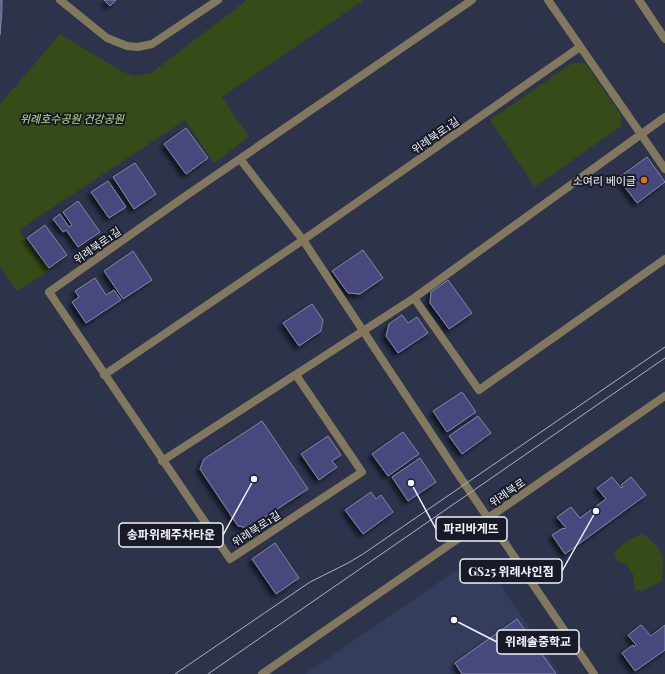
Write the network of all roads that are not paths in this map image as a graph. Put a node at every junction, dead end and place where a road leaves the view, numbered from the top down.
1 (60, 0) edge
2 (218, 0) edge
3 (472, 0) edge
4 (548, 0) edge
5 (638, 0) edge
6 (665, 39) edge
7 (580, 47) junction
8 (665, 117) edge
9 (640, 134) junction
10 (240, 159) junction
11 (665, 169) edge
12 (302, 240) junction
13 (665, 259) edge
14 (414, 298) junction
15 (362, 331) junction
16 (104, 375) junction
17 (296, 375) junction
18 (665, 396) edge
19 (162, 461) junction
20 (488, 518) junction
21 (262, 674) edge
22 (594, 674) edge

1 - 2 street
3 - 10 street, 위례북로1길
4 - 7 street
5 - 6 street
7 - 9 street
7 - 12 street, 위례북로1길
8 - 9 street
9 - 11 street
9 - 14 street
10 - 12 street
10 - 16 street, 위례북로1길
12 - 15 street
12 - 16 street, 위례북로1길
13 - 14 street
14 - 15 street
15 - 17 street
15 - 20 street
16 - 19 street, 위례북로1길
17 - 19 street
17 - 19 street, 위례북로1길
18 - 20 street, 위례북로
20 - 21 street, 위례북로
20 - 22 street

